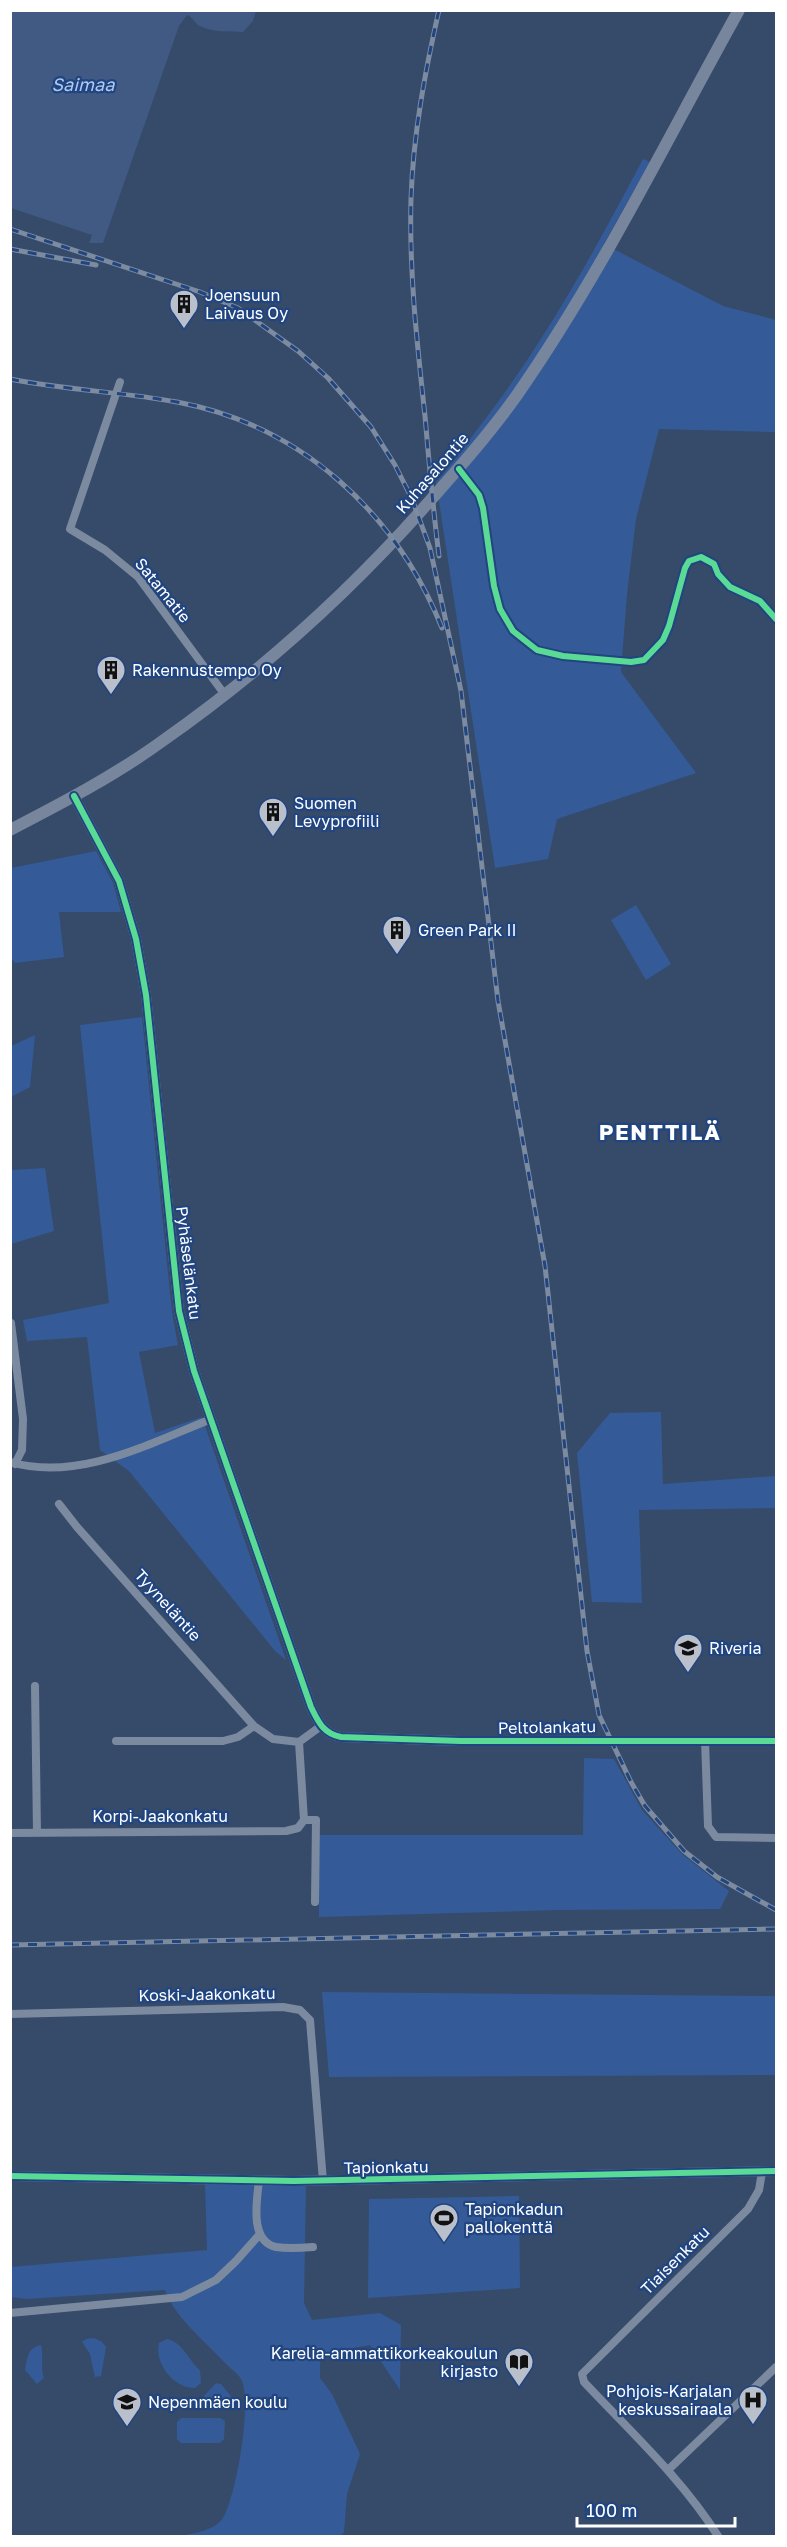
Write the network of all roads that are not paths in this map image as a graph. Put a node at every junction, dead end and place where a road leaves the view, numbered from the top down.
1 (740, 10) edge
2 (120, 382) dead end
3 (459, 469) junction
4 (777, 619) edge
5 (225, 695) junction
6 (74, 796) junction
7 (10, 830) edge
8 (11, 1323) edge
9 (210, 1420) junction
10 (13, 1463) edge
11 (59, 1504) dead end
12 (35, 1686) dead end
13 (254, 1726) junction
14 (321, 1726) junction
15 (705, 1740) junction
16 (116, 1741) dead end
17 (777, 1741) edge
18 (299, 1742) junction
19 (304, 1820) junction
20 (10, 1833) edge
21 (37, 1833) junction
22 (777, 1838) edge
23 (315, 1902) dead end
24 (10, 2014) edge
25 (777, 2171) edge
26 (762, 2172) junction
27 (10, 2176) edge
28 (259, 2180) junction
29 (322, 2181) junction
30 (260, 2234) junction
31 (313, 2247) dead end
32 (10, 2313) edge
33 (777, 2367) edge
34 (669, 2470) junction
35 (718, 2536) edge

1 - 3 main road, Kuhasalontie
2 - 5 street, Satamatie
3 - 4 street
3 - 5 main road, Kuhasalontie
5 - 6 main road, Kuhasalontie
6 - 7 main road, Kuhasalontie
6 - 9 street, Pyhäselänkatu
8 - 10 street
9 - 10 street
9 - 14 street, Pyhäselänkatu
11 - 13 street, Tyyneläntie
12 - 21 street
13 - 16 street
13 - 18 street
14 - 15 street, Peltolankatu
14 - 18 street
15 - 17 street, Peltolankatu
15 - 22 street
18 - 19 street
19 - 21 street, Korpi-Jaakonkatu
19 - 23 street
20 - 21 street, Korpi-Jaakonkatu
24 - 29 street, Koski-Jaakonkatu
25 - 26 street
26 - 29 street, Tapionkatu
26 - 34 street, Tiaisenkatu
27 - 28 street, Tapionkatu
28 - 29 street, Tapionkatu
28 - 30 street
30 - 31 street
30 - 32 street
33 - 34 street
34 - 35 street

